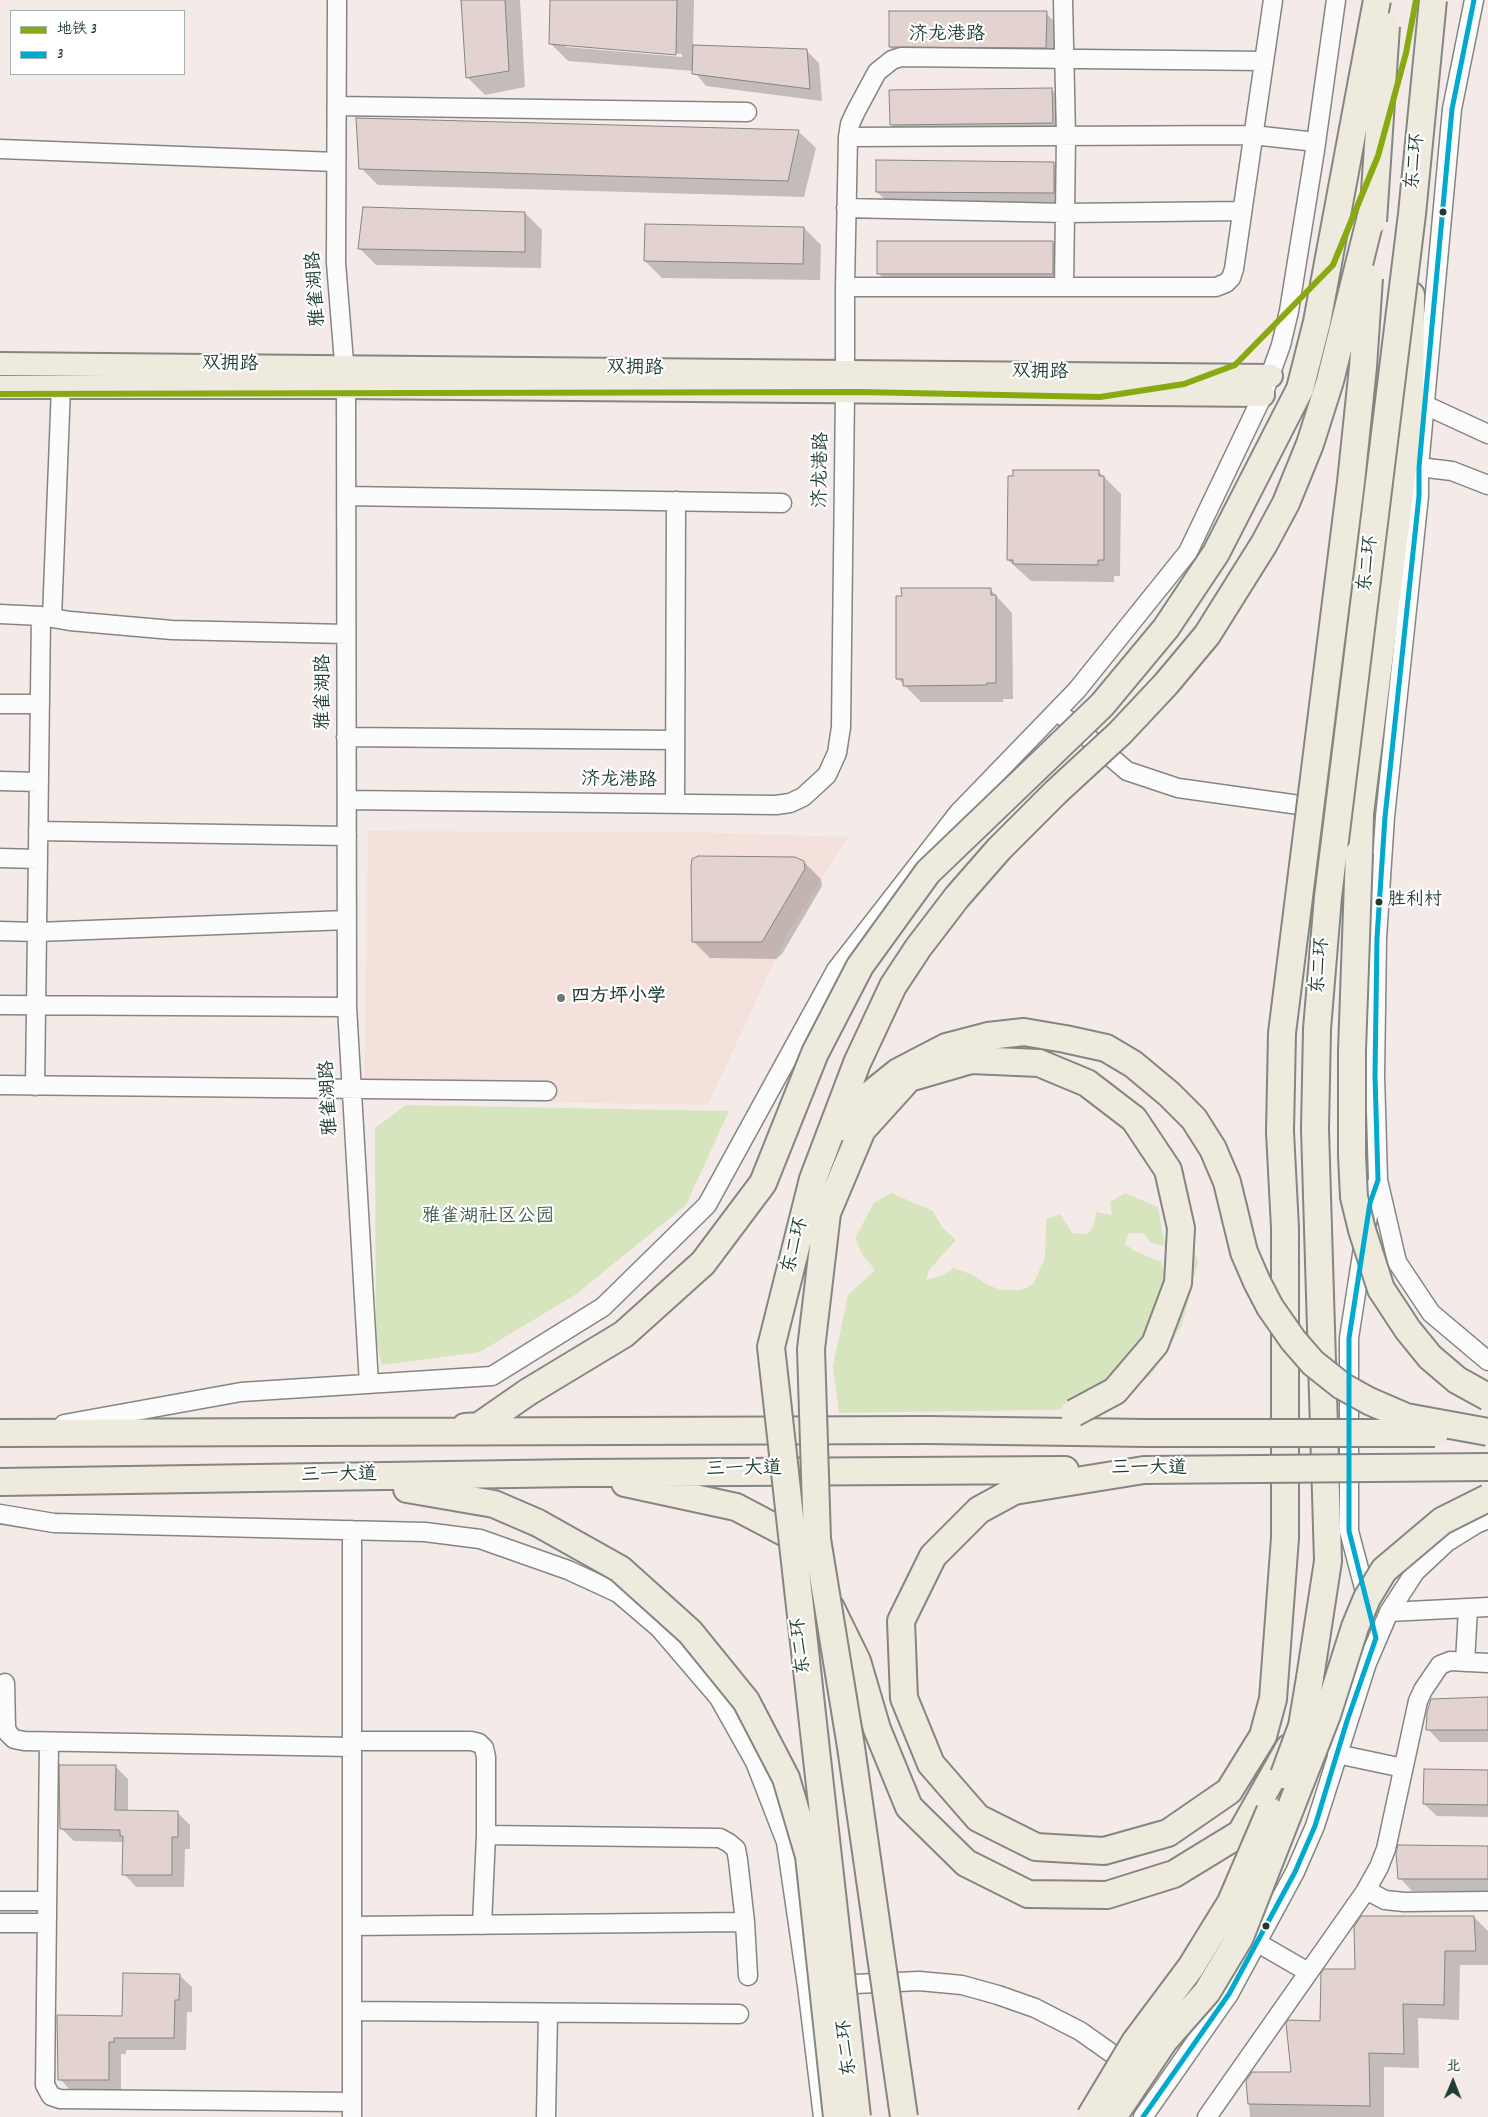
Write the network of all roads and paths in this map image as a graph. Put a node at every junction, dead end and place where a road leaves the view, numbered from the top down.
1 (338, 0) edge
2 (1063, 0) edge
3 (1273, 0) edge
4 (1336, 0) edge
5 (1377, 0) edge
6 (1388, 0) edge
7 (1432, 0) edge
8 (1474, 0) edge
9 (1065, 58) junction
10 (1264, 61) junction
11 (337, 106) junction
12 (747, 112) dead end
13 (1253, 135) junction
14 (1066, 136) junction
15 (848, 137) junction
16 (1316, 142) junction
17 (0, 149) edge
18 (336, 162) junction
19 (1374, 204) junction
20 (846, 208) junction
21 (1242, 210) junction
22 (1065, 213) junction
23 (1412, 214) junction
24 (845, 287) junction
25 (1064, 287) junction
26 (0, 364) edge
27 (346, 377) junction
28 (845, 383) junction
29 (1267, 386) junction
30 (0, 387) edge
31 (60, 387) junction
32 (1426, 405) junction
33 (1488, 434) edge
34 (1419, 467) junction
35 (1488, 484) edge
36 (346, 496) junction
37 (676, 501) junction
38 (782, 503) dead end
39 (0, 614) edge
40 (47, 617) junction
41 (346, 634) junction
42 (0, 704) edge
43 (40, 704) junction
44 (1057, 711) junction
45 (346, 737) junction
46 (675, 740) junction
47 (0, 781) edge
48 (39, 782) junction
49 (346, 800) junction
50 (674, 804) junction
51 (1373, 815) junction
52 (38, 831) junction
53 (347, 836) junction
54 (0, 858) edge
55 (38, 859) junction
56 (347, 920) junction
57 (0, 931) edge
58 (37, 932) junction
59 (0, 1005) edge
60 (36, 1006) junction
61 (347, 1007) junction
62 (0, 1085) edge
63 (35, 1086) junction
64 (351, 1088) junction
65 (547, 1091) dead end
66 (814, 1179) junction
67 (1378, 1180) junction
68 (1488, 1361) edge
69 (369, 1384) junction
70 (1488, 1397) edge
71 (928, 1430) junction
72 (6, 1433) edge
73 (282, 1433) junction
74 (1488, 1433) edge
75 (1488, 1467) edge
76 (1144, 1470) junction
77 (577, 1473) junction
78 (317, 1478) junction
79 (0, 1482) edge
80 (1488, 1498) edge
81 (0, 1514) edge
82 (1488, 1519) edge
83 (352, 1530) junction
84 (1488, 1607) edge
85 (1468, 1609) junction
86 (1389, 1612) junction
87 (1376, 1638) junction
88 (1465, 1662) junction
89 (1488, 1662) edge
90 (5, 1683) dead end
91 (1302, 1726) junction
92 (49, 1742) junction
93 (352, 1744) junction
94 (1337, 1754) junction
95 (1403, 1768) junction
96 (486, 1835) junction
97 (1366, 1890) junction
98 (0, 1901) edge
99 (46, 1901) junction
100 (1488, 1901) edge
101 (745, 1922) junction
102 (0, 1923) edge
103 (46, 1923) junction
104 (482, 1925) junction
105 (352, 1926) junction
106 (1258, 1943) junction
107 (1308, 1972) junction
108 (748, 1976) dead end
109 (807, 1986) junction
110 (352, 2012) junction
111 (548, 2013) junction
112 (739, 2014) dead end
113 (1162, 2088) junction
114 (352, 2110) edge
115 (546, 2117) edge
116 (823, 2117) edge
117 (837, 2117) edge
118 (857, 2117) edge
119 (904, 2117) edge
120 (1090, 2117) edge
121 (1113, 2117) edge
122 (1143, 2117) edge
123 (1207, 2117) edge

1 - 11 street, 雅雀湖路
2 - 9 street
3 - 10 street
4 - 16 street
5 - 73 highway, bridge
6 - 19 highway, bridge
7 - 23 highway, 东二环, bridge
8 - 32 street
9 - 10 street, 济龙港路
9 - 14 street
9 - 15 street, 济龙港路
10 - 13 street
11 - 12 street
11 - 18 street, 雅雀湖路
13 - 14 street
13 - 16 street
13 - 21 street
14 - 15 street
14 - 22 street
15 - 20 street, 济龙港路
16 - 29 street
17 - 18 street
18 - 27 street, 雅雀湖路
19 - 66 highway, bridge
19 - 76 highway, bridge
20 - 22 street
20 - 24 street, 济龙港路
21 - 22 street
21 - 25 street
22 - 25 street
23 - 51 highway
23 - 91 highway, 东二环, bridge
24 - 25 street
24 - 28 street, 济龙港路
26 - 27 main road, 双拥路
27 - 28 main road, 双拥路
27 - 31 main road, 双拥路
27 - 36 street, 雅雀湖路
28 - 29 main road, 双拥路
28 - 50 street, 济龙港路
29 - 44 street
30 - 31 main road, 双拥路
31 - 40 street
32 - 33 street
32 - 34 street
34 - 35 street
34 - 51 street
36 - 37 street
36 - 41 street, 雅雀湖路
37 - 38 street
37 - 46 street
39 - 40 street
40 - 41 street
40 - 43 street
41 - 45 street, 雅雀湖路
42 - 43 street
43 - 48 street
44 - 51 street
44 - 69 street
45 - 46 street
45 - 49 street, 雅雀湖路
46 - 50 street
47 - 48 street
48 - 52 street
49 - 50 street, 济龙港路
49 - 53 street, 雅雀湖路
51 - 67 street
51 - 70 highway, bridge
52 - 53 street
52 - 55 street
53 - 56 street, 雅雀湖路
54 - 55 street
55 - 58 street
56 - 58 street
56 - 61 street, 雅雀湖路
57 - 58 street
58 - 60 street
59 - 60 street
60 - 61 street
60 - 63 street
61 - 64 street, 雅雀湖路
62 - 63 street
63 - 64 street
64 - 65 street
64 - 69 street, 雅雀湖路
66 - 74 highway, bridge
66 - 118 highway, 东二环, bridge
67 - 68 street
67 - 87 street
69 - 72 street
71 - 73 highway, 三一大道
71 - 74 highway, 三一大道, bridge
71 - 119 highway, bridge
72 - 73 highway, 三一大道
75 - 76 highway, 三一大道, bridge
76 - 77 highway, 三一大道
77 - 78 highway, 三一大道
77 - 91 highway, bridge
78 - 79 highway, 三一大道
78 - 117 highway, bridge
80 - 121 highway, bridge
81 - 83 street
82 - 86 street
83 - 93 street
83 - 109 street
84 - 85 street
85 - 86 street
85 - 88 street
86 - 87 street
87 - 94 street
88 - 89 street
88 - 95 street
90 - 92 street
91 - 120 highway, bridge
92 - 93 street
92 - 99 street
93 - 96 street
93 - 105 street
94 - 95 street
94 - 106 street
95 - 97 street
96 - 101 street
96 - 104 street
97 - 100 street
97 - 107 street
98 - 99 street
99 - 103 street
101 - 104 street
101 - 108 street
102 - 103 street
103 - 114 street
104 - 105 street
105 - 110 street
106 - 107 street
106 - 113 street
107 - 123 street
109 - 113 street
109 - 116 street
110 - 111 street
110 - 114 street
111 - 112 street
111 - 115 street
113 - 122 street

